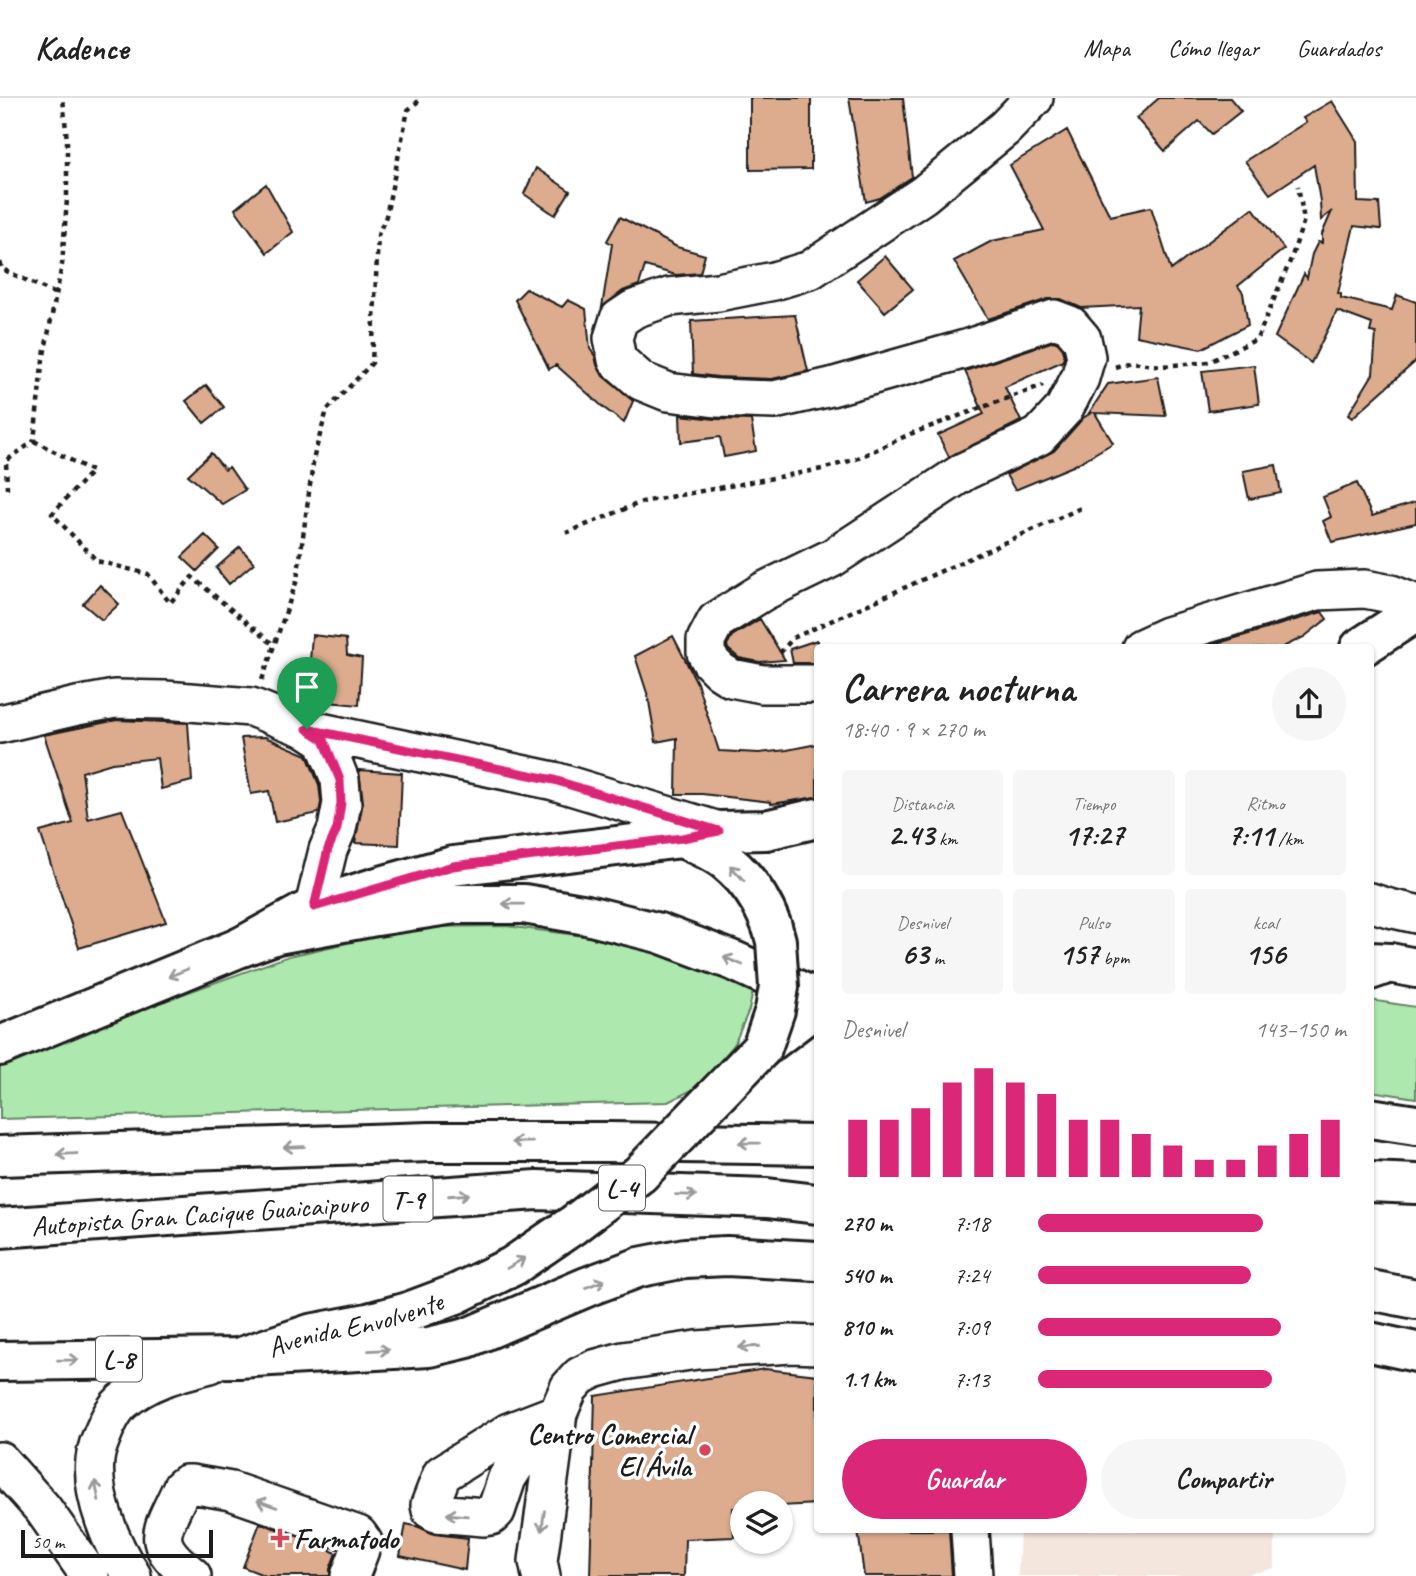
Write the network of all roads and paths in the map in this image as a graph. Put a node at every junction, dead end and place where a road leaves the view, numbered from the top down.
1 (63, 98) edge
2 (422, 98) edge
3 (1034, 98) edge
4 (1298, 186) dead end
5 (0, 262) edge
6 (56, 294) junction
7 (1080, 378) junction
8 (34, 441) junction
9 (7, 489) dead end
10 (1081, 508) dead end
11 (566, 533) dead end
12 (1416, 604) edge
13 (1416, 612) edge
14 (1150, 644) edge
15 (1366, 644) edge
16 (275, 646) junction
17 (774, 684) junction
18 (814, 684) edge
19 (251, 707) junction
20 (0, 724) edge
21 (307, 729) junction
22 (814, 819) edge
23 (719, 831) junction
24 (682, 838) junction
25 (1374, 903) edge
26 (314, 907) junction
27 (1416, 914) edge
28 (241, 947) junction
29 (814, 998) edge
30 (814, 1008) edge
31 (0, 1046) edge
32 (762, 1048) junction
33 (1374, 1119) edge
34 (1416, 1125) edge
35 (1374, 1128) edge
36 (1416, 1132) edge
37 (814, 1145) edge
38 (0, 1156) edge
39 (814, 1204) edge
40 (0, 1228) edge
41 (814, 1261) edge
42 (1374, 1291) edge
43 (1416, 1299) edge
44 (1374, 1343) edge
45 (814, 1345) edge
46 (1416, 1352) edge
47 (238, 1358) junction
48 (0, 1361) edge
49 (0, 1461) edge
50 (970, 1533) edge
51 (90, 1576) edge
52 (132, 1576) edge
53 (192, 1576) edge
54 (350, 1576) edge
55 (541, 1576) edge
56 (973, 1576) edge

1 - 6 path
2 - 16 path
3 - 7 street
4 - 7 path
5 - 6 path
6 - 8 path
7 - 11 path
7 - 17 street
8 - 9 path
8 - 16 path
10 - 17 path
12 - 14 street
13 - 15 main road
16 - 19 path
17 - 18 street
19 - 20 street
19 - 21 street
21 - 23 street
21 - 26 street
22 - 23 main road
23 - 24 main road
24 - 26 main road
32 -> 24 main road, bridge
25 - 27 street
26 - 28 main road
29 -> 28 main road
28 -> 31 main road
30 - 32 main road, Avenida Envolvente / L-4
47 -> 32 main road, Avenida Envolvente / L-4, bridge
33 - 34 main road
35 - 36 main road
37 -> 38 main road, Autopista Gran Cacique Guaicaipuro / T-9
40 -> 39 main road, Autopista Gran Cacique Guaicaipuro / T-9
47 -> 41 main road
42 - 43 main road
44 - 46 main road
45 -> 55 street
48 -> 47 main road, Avenida Envolvente / L-8
52 -> 47 street
49 - 51 street
50 - 56 street
54 -> 53 street

